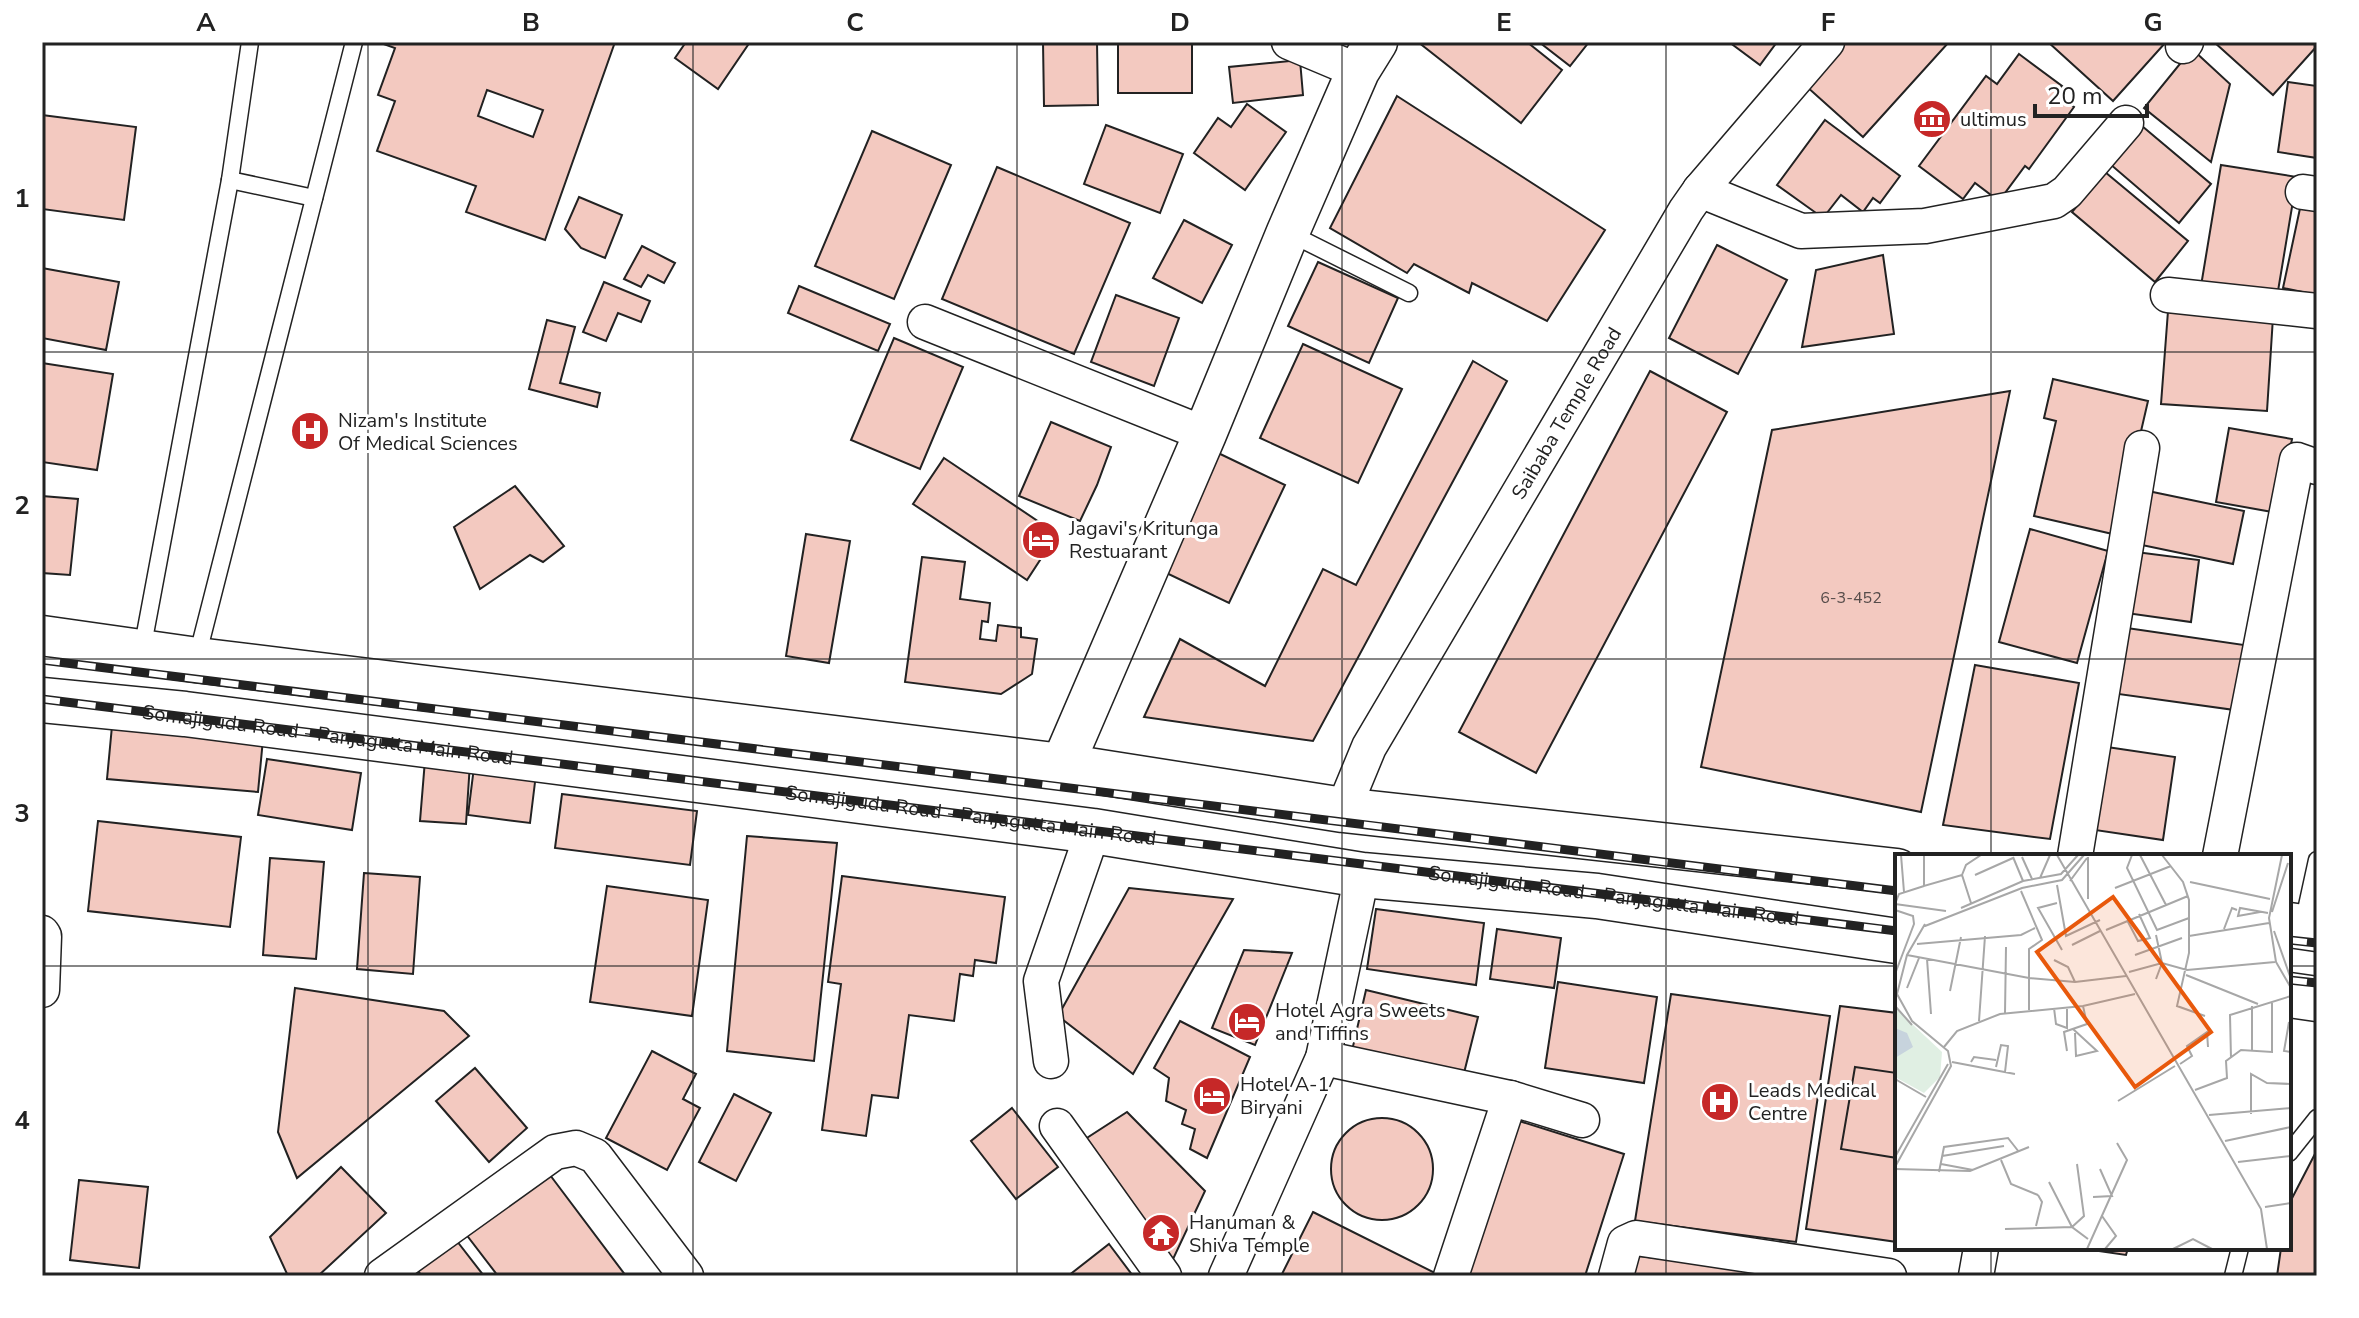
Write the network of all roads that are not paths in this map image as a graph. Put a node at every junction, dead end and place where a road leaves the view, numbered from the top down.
1 (250, 42) edge
2 (354, 42) edge
3 (1289, 42) edge
4 (1827, 42) edge
5 (1367, 56) edge
6 (2126, 123) dead end
7 (230, 180) junction
8 (1700, 190) junction
9 (314, 198) junction
10 (1288, 232) junction
11 (1409, 293) dead end
12 (2168, 295) dead end
13 (2317, 311) edge
14 (925, 322) dead end
15 (1205, 434) junction
16 (2142, 448) dead end
17 (2317, 467) edge
18 (42, 638) edge
19 (141, 652) junction
20 (197, 660) junction
21 (42, 700) edge
22 (1062, 766) junction
23 (1343, 810) junction
24 (1093, 831) junction
25 (2075, 854) edge
26 (2220, 854) edge
27 (2317, 860) edge
28 (1895, 871) edge
29 (1362, 875) junction
30 (2303, 927) edge
31 (42, 933) edge
32 (1895, 941) edge
33 (42, 990) edge
34 (2291, 995) edge
35 (2317, 999) edge
36 (1323, 1058) junction
37 (1051, 1061) dead end
38 (1510, 1098) junction
39 (2317, 1118) edge
40 (1582, 1120) dead end
41 (1057, 1126) dead end
42 (2291, 1150) edge
43 (1981, 1250) edge
44 (2240, 1250) edge
45 (382, 1276) edge
46 (686, 1276) edge
47 (1164, 1276) edge
48 (1226, 1276) edge
49 (1451, 1276) edge
50 (1616, 1276) edge
51 (1889, 1276) edge
52 (1976, 1276) edge
53 (2233, 1276) edge

1 - 7 lane
2 - 9 lane
3 - 5 street
4 - 8 street, Saibaba Temple Road
5 - 10 street
6 - 8 street
7 - 9 lane
7 - 19 lane
8 - 23 street, Saibaba Temple Road
9 - 20 lane
10 - 11 lane
10 - 15 street
12 - 13 street
14 - 15 street
15 - 22 street
16 - 25 street
17 - 26 street
18 - 19 highway
19 - 20 highway
20 - 22 highway
21 - 24 highway, Somajiguda Road - Panjagutta Main Road
22 - 23 highway
23 - 28 highway
24 - 29 highway, Somajiguda Road - Panjagutta Main Road
24 - 37 street
27 - 30 lane
29 - 32 highway, Somajiguda Road - Panjagutta Main Road
29 - 36 street
31 - 33 street
34 - 35 highway
36 - 38 street
36 - 48 street
38 - 40 street
38 - 49 street
39 - 42 lane
41 - 47 street
43 - 52 street
44 - 53 lane
45 - 46 street
50 - 51 street

